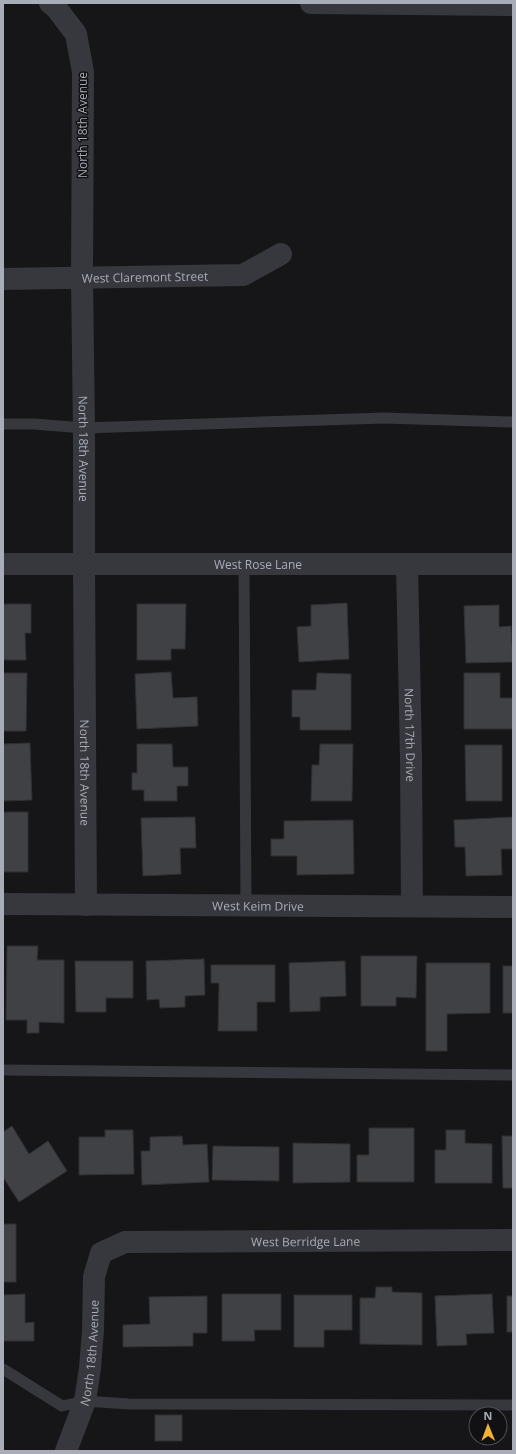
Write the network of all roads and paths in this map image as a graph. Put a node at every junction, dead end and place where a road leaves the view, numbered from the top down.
1 (50, 3) edge
2 (311, 3) edge
3 (513, 5) edge
4 (281, 254) dead end
5 (3, 279) edge
6 (82, 279) junction
7 (513, 422) edge
8 (3, 424) edge
9 (84, 428) junction
10 (3, 564) edge
11 (84, 564) junction
12 (407, 564) junction
13 (513, 564) edge
14 (244, 565) junction
15 (3, 904) edge
16 (86, 905) junction
17 (246, 905) junction
18 (412, 906) junction
19 (513, 907) edge
20 (3, 1070) edge
21 (513, 1075) edge
22 (513, 1240) edge
23 (101, 1253) joint
24 (3, 1369) edge
25 (85, 1401) junction
26 (513, 1405) edge
27 (66, 1451) edge

1 - 6 street, North 18th Avenue
2 - 3 street
4 - 6 street, West Claremont Street
5 - 6 street, West Claremont Street
6 - 9 street, North 18th Avenue
7 - 9 lane
8 - 9 lane
9 - 11 street, North 18th Avenue
10 - 11 street, West Rose Lane
11 - 14 street, West Rose Lane
11 - 16 street, North 18th Avenue
12 - 13 street, West Rose Lane
12 - 14 street, West Rose Lane
12 - 18 street, North 17th Drive
14 - 17 lane
15 - 16 street, West Keim Drive
16 - 17 street, West Keim Drive
17 - 18 street, West Keim Drive
18 - 19 street, West Keim Drive
20 - 21 lane
22 - 23 street, West Berridge Lane
23 - 25 street, North 18th Avenue
24 - 25 lane
25 - 26 lane
25 - 27 street, North 18th Avenue

